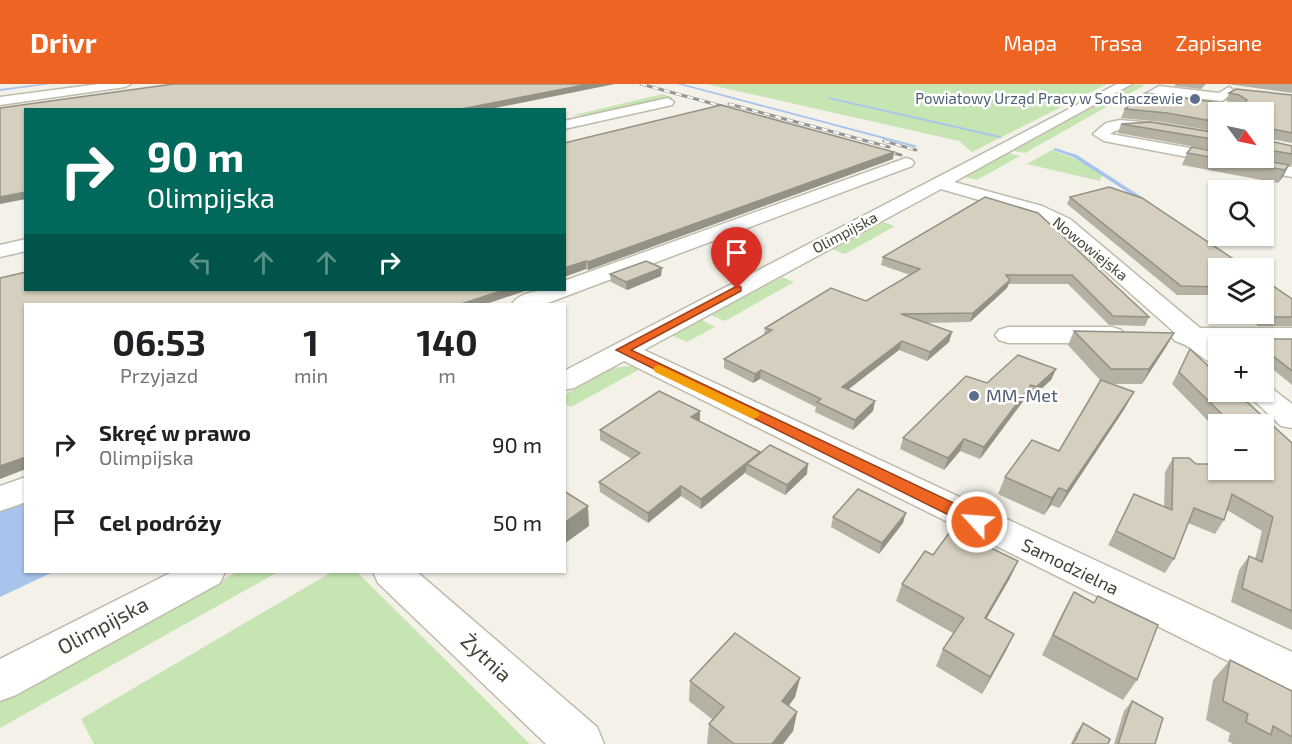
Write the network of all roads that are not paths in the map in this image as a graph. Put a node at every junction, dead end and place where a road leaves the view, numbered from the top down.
1 (125, 84) edge
2 (1126, 84) edge
3 (1178, 84) edge
4 (645, 95) dead end
5 (0, 101) edge
6 (668, 102) dead end
7 (1208, 105) edge
8 (566, 112) edge
9 (1185, 114) edge
10 (566, 125) edge
11 (1146, 126) junction
12 (1208, 136) edge
13 (906, 163) dead end
14 (1292, 172) edge
15 (938, 183) junction
16 (24, 227) edge
17 (0, 232) edge
18 (24, 245) edge
19 (0, 251) edge
20 (566, 288) edge
21 (559, 291) edge
22 (527, 303) edge
23 (1008, 335) dead end
24 (1193, 336) junction
25 (1292, 336) edge
26 (1208, 349) edge
27 (622, 350) junction
28 (566, 381) edge
29 (1271, 402) edge
30 (1292, 419) edge
31 (24, 490) edge
32 (0, 499) edge
33 (204, 573) edge
34 (393, 573) edge
35 (1292, 673) edge
36 (0, 681) edge
37 (580, 744) edge

1 - 5 street
2 - 15 street, Olimpijska
3 - 7 street
4 - 8 street
6 - 10 street
9 - 11 street
11 - 12 street
11 - 14 street
13 - 20 street
15 - 24 street, Nowowiejska
15 - 27 street, Olimpijska
16 - 17 street
18 - 19 street
21 - 22 street
23 - 24 street
24 - 25 street
24 - 26 street, Nowowiejska
27 - 28 street, Olimpijska
27 - 35 street, Samodzielna
29 - 30 street
31 - 32 street
33 - 36 street, Olimpijska
34 - 37 street, Żytnia

